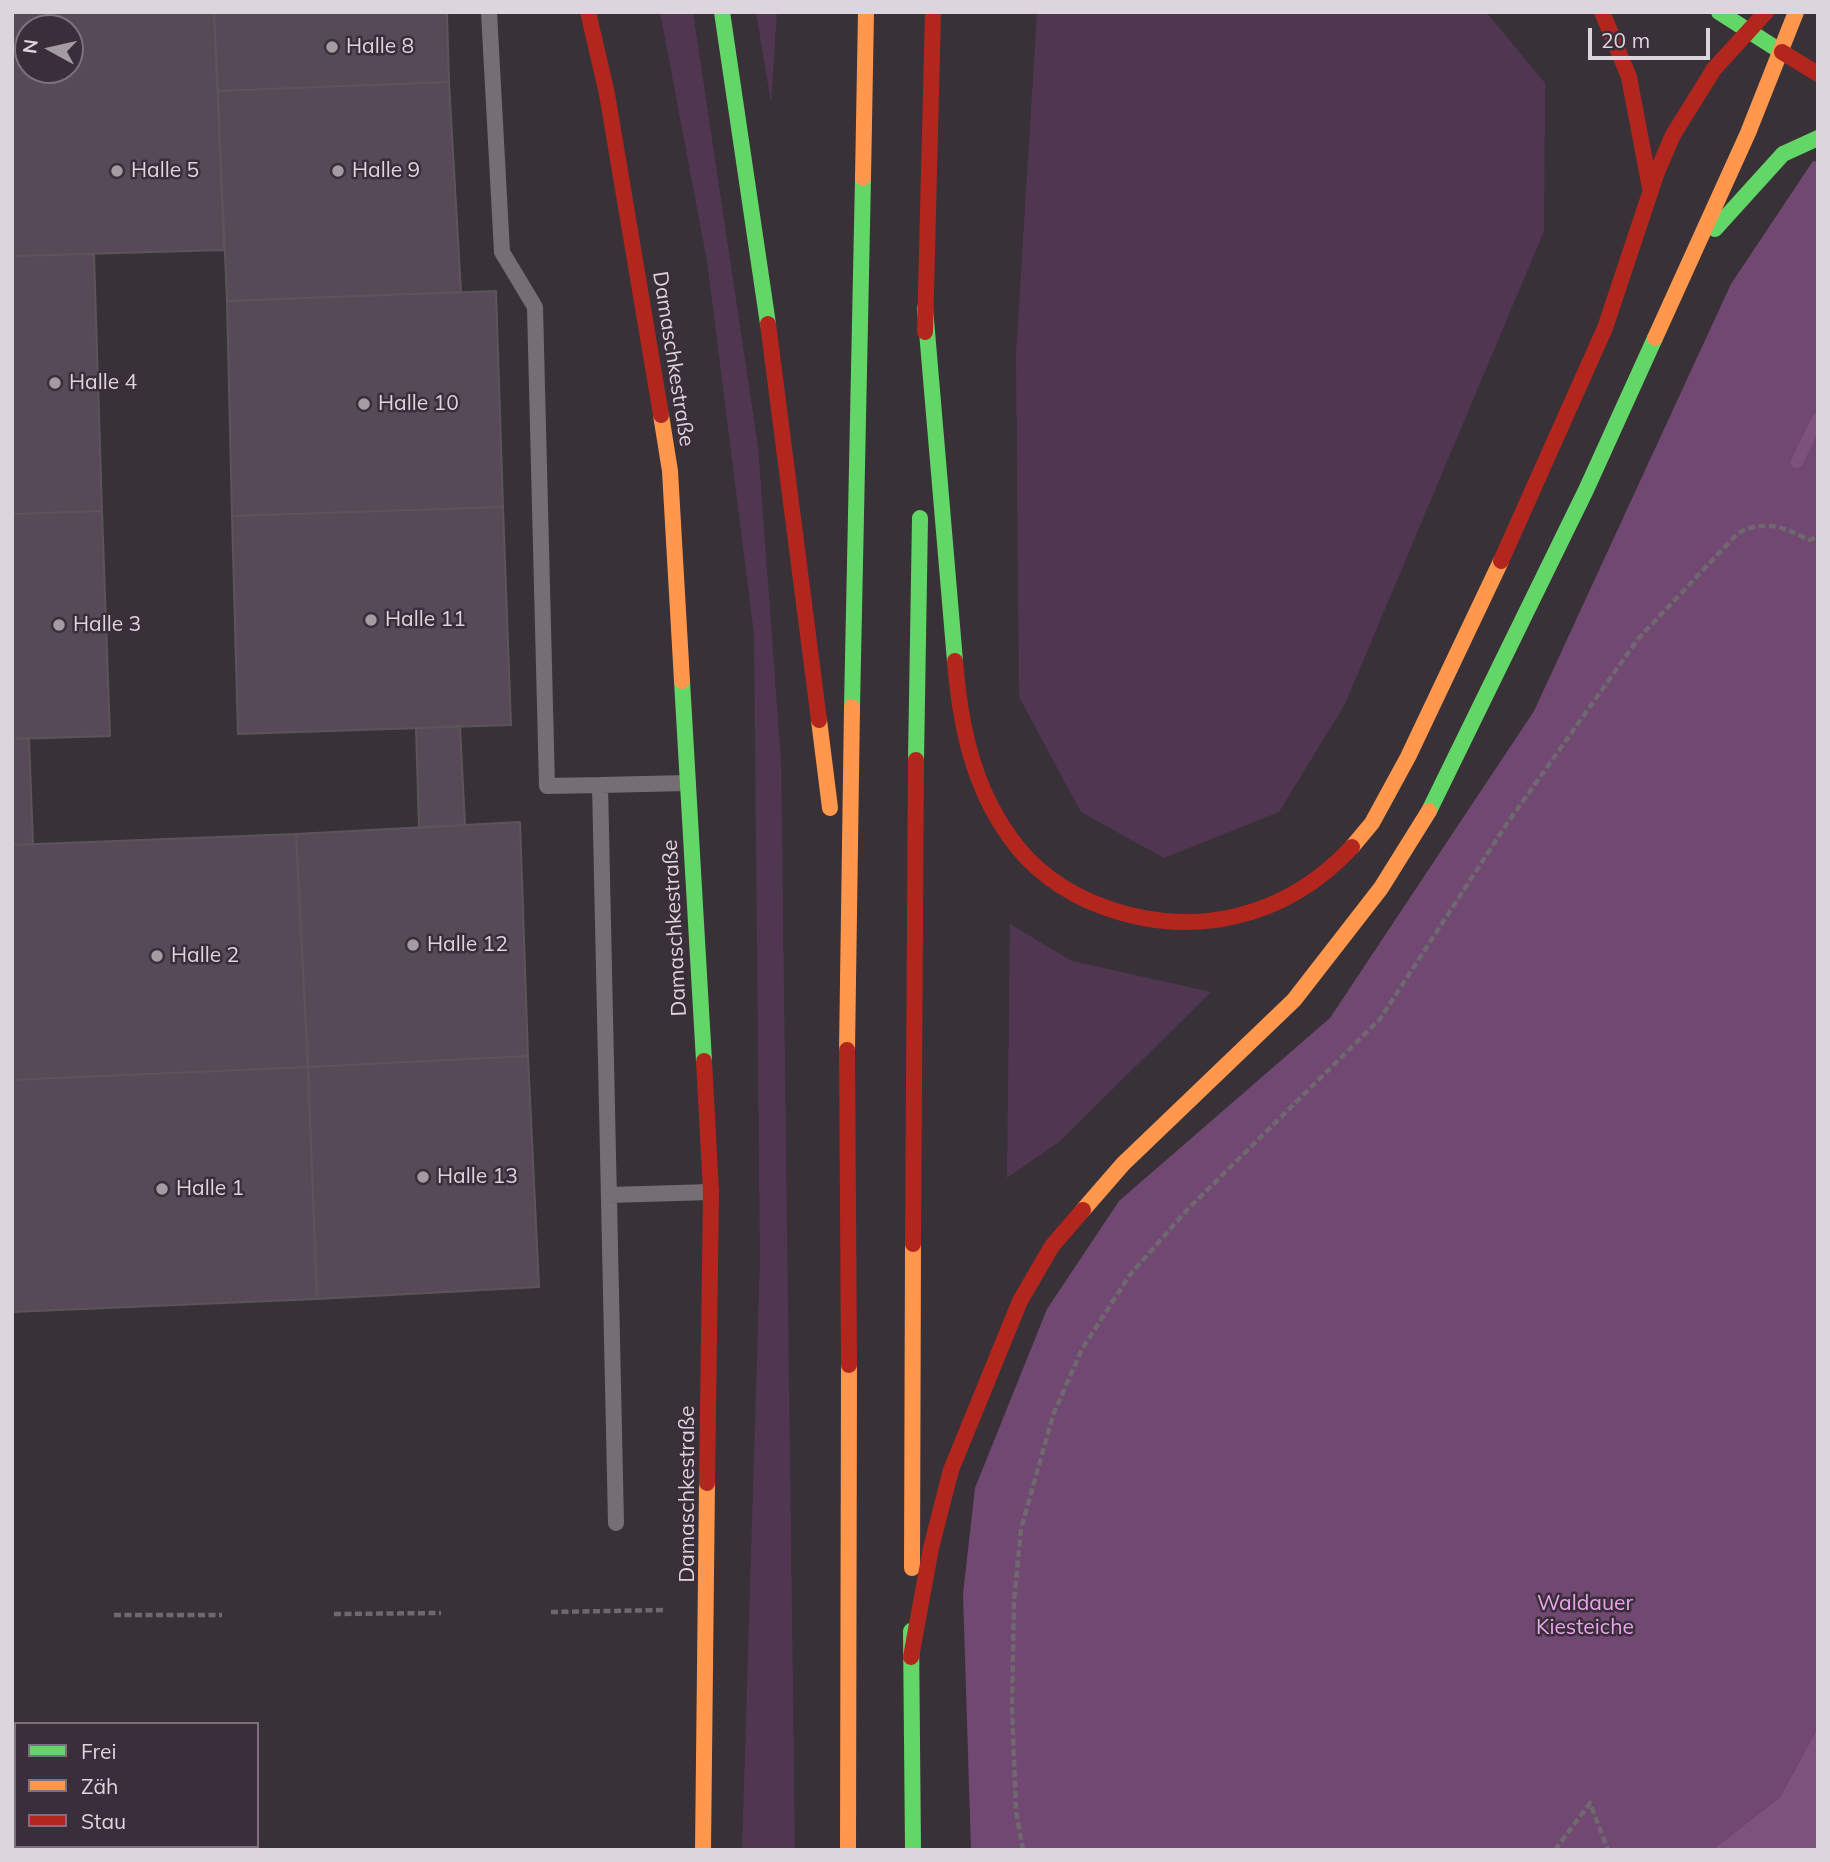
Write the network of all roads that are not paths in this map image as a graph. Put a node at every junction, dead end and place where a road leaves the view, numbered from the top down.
1 (489, 12) edge
2 (588, 12) edge
3 (722, 12) edge
4 (866, 12) edge
5 (933, 12) edge
6 (1602, 12) edge
7 (1719, 12) edge
8 (1766, 12) edge
9 (1796, 12) edge
10 (1748, 31) junction
11 (1782, 52) junction
12 (1818, 74) edge
13 (1818, 138) edge
14 (1650, 188) junction
15 (1690, 257) junction
16 (925, 308) junction
17 (922, 457) dead end
18 (920, 498) dead end
19 (688, 783) junction
20 (600, 785) junction
21 (846, 970) junction
22 (711, 1192) junction
23 (608, 1195) junction
24 (616, 1523) dead end
25 (911, 1657) junction
26 (703, 1850) edge
27 (848, 1850) edge
28 (913, 1850) edge

1 - 20 lane
2 - 19 main road, Damaschkestraße
3 - 21 main road
4 - 21 main road
5 - 16 main road
6 - 14 main road
7 - 10 main road
8 - 10 main road
9 - 11 main road
10 - 11 main road
10 - 14 main road
11 - 12 main road
11 - 15 main road
13 - 15 main road
14 - 16 main road
15 - 25 main road
16 - 17 main road
18 - 25 main road
19 - 20 lane
19 - 22 main road, Damaschkestraße
20 - 23 lane
21 - 27 main road
22 - 23 lane
22 - 26 main road, Damaschkestraße
23 - 24 lane
25 - 28 main road

